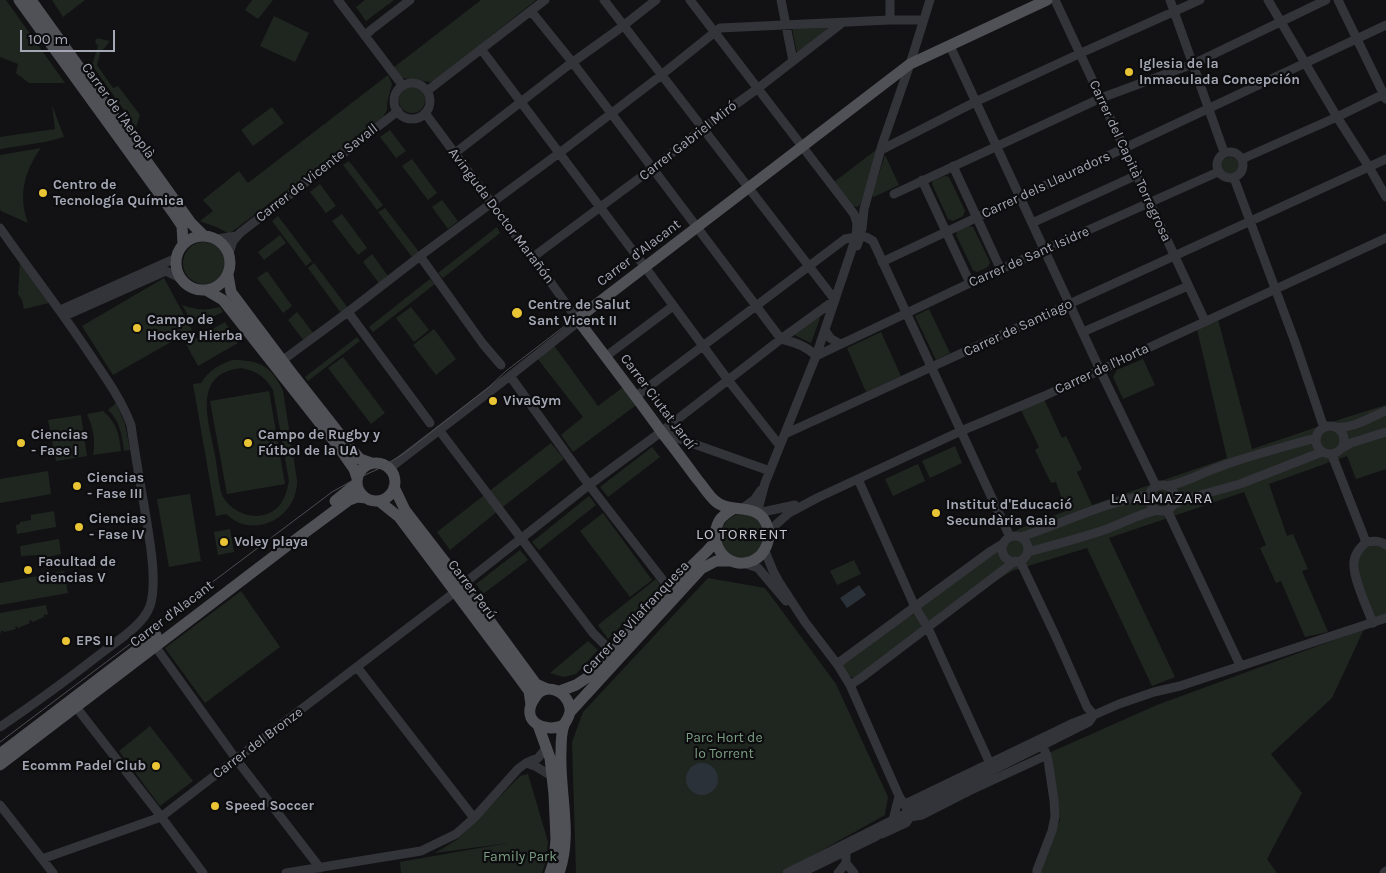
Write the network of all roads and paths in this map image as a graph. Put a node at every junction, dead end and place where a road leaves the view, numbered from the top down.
1 (19, 0) edge
2 (31, 0) edge
3 (338, 0) edge
4 (410, 0) edge
5 (545, 0) edge
6 (604, 0) edge
7 (656, 0) edge
8 (690, 0) edge
9 (781, 0) edge
10 (890, 0) edge
11 (930, 0) edge
12 (1048, 0) edge
13 (1055, 0) edge
14 (1170, 0) edge
15 (1200, 0) edge
16 (1268, 0) edge
17 (1326, 0) edge
18 (1338, 0) edge
19 (531, 11) junction
20 (1174, 12) junction
21 (890, 20) junction
22 (923, 20) junction
23 (1281, 21) junction
24 (842, 23) junction
25 (786, 24) junction
26 (1386, 25) edge
27 (624, 26) junction
28 (714, 32) junction
29 (365, 36) junction
30 (1357, 38) junction
31 (950, 46) junction
32 (481, 49) junction
33 (1081, 53) junction
34 (793, 60) junction
35 (573, 62) junction
36 (1306, 62) junction
37 (910, 64) junction
38 (1193, 64) junction
39 (662, 74) junction
40 (403, 86) junction
41 (757, 89) junction
42 (427, 91) junction
43 (1385, 95) edge
44 (1101, 98) junction
45 (975, 102) junction
46 (522, 103) junction
47 (1209, 109) junction
48 (398, 111) junction
49 (425, 113) junction
50 (611, 113) junction
51 (1337, 117) junction
52 (704, 128) junction
53 (996, 146) junction
54 (802, 147) junction
55 (1124, 148) junction
56 (882, 150) junction
57 (1224, 152) junction
58 (455, 153) junction
59 (559, 153) junction
60 (1242, 159) junction
61 (1386, 159) edge
62 (953, 166) junction
63 (1369, 167) junction
64 (653, 168) junction
65 (1218, 172) junction
66 (1137, 175) junction
67 (1234, 178) junction
68 (922, 180) junction
69 (749, 187) junction
70 (894, 194) dead end
71 (1020, 197) junction
72 (1386, 197) edge
73 (1150, 202) junction
74 (492, 203) junction
75 (600, 208) junction
76 (976, 218) junction
77 (1251, 220) junction
78 (1032, 223) junction
79 (0, 228) edge
80 (697, 228) junction
81 (946, 232) junction
82 (203, 235) junction
83 (237, 236) junction
84 (858, 237) junction
85 (1386, 238) edge
86 (216, 239) junction
87 (183, 244) junction
88 (1045, 250) junction
89 (229, 254) junction
90 (420, 256) junction
91 (1175, 256) junction
92 (176, 258) junction
93 (533, 258) junction
94 (882, 262) junction
95 (642, 264) junction
96 (810, 265) junction
97 (1001, 270) junction
98 (228, 275) junction
99 (180, 278) junction
100 (970, 283) junction
101 (1188, 286) junction
102 (206, 290) junction
103 (1275, 290) junction
104 (835, 300) junction
105 (1070, 304) junction
106 (673, 306) junction
107 (756, 306) junction
108 (348, 312) junction
109 (63, 313) junction
110 (906, 313) junction
111 (577, 318) junction
112 (1205, 321) junction
113 (825, 330) junction
114 (1083, 332) junction
115 (781, 339) junction
116 (840, 344) junction
117 (703, 346) junction
118 (816, 356) junction
119 (605, 357) junction
120 (283, 360) junction
121 (501, 365) dead end
122 (932, 367) junction
123 (1100, 370) junction
124 (510, 376) junction
125 (728, 380) junction
126 (635, 397) junction
127 (1386, 411) edge
128 (430, 422) dead end
129 (1325, 427) junction
130 (1336, 427) junction
131 (439, 430) junction
132 (961, 431) junction
133 (662, 432) junction
134 (1386, 432) edge
135 (785, 434) junction
136 (1316, 438) junction
137 (780, 446) junction
138 (1342, 448) junction
139 (1322, 452) junction
140 (1332, 454) junction
141 (371, 463) junction
142 (390, 468) junction
143 (770, 471) junction
144 (858, 479) junction
145 (357, 480) junction
146 (765, 483) junction
147 (589, 485) junction
148 (1161, 486) junction
149 (394, 487) junction
150 (1149, 495) junction
151 (762, 497) junction
152 (366, 498) junction
153 (817, 498) junction
154 (379, 501) junction
155 (716, 502) junction
156 (1166, 508) junction
157 (738, 509) junction
158 (772, 510) junction
159 (758, 513) junction
160 (718, 522) junction
161 (769, 536) junction
162 (1021, 537) junction
163 (521, 539) junction
164 (1007, 540) junction
165 (715, 542) junction
166 (1366, 542) junction
167 (1386, 545) edge
168 (764, 551) junction
169 (1028, 552) junction
170 (1017, 561) junction
171 (738, 562) junction
172 (669, 588) junction
173 (459, 589) junction
174 (915, 607) junction
175 (1386, 618) edge
176 (806, 622) junction
177 (1373, 623) junction
178 (928, 628) junction
179 (155, 646) junction
180 (609, 653) junction
181 (837, 664) junction
182 (1240, 665) junction
183 (357, 667) junction
184 (850, 685) junction
185 (547, 689) junction
186 (560, 691) junction
187 (531, 705) junction
188 (76, 707) junction
189 (571, 711) junction
190 (1094, 715) junction
191 (538, 725) junction
192 (564, 725) junction
193 (0, 727) edge
194 (1043, 746) junction
195 (547, 747) junction
196 (0, 754) edge
197 (1047, 755) junction
198 (236, 759) junction
199 (526, 763) junction
200 (0, 764) edge
201 (992, 766) junction
202 (552, 777) junction
203 (899, 796) junction
204 (0, 805) edge
205 (909, 810) junction
206 (161, 817) junction
207 (474, 818) junction
208 (893, 820) junction
209 (846, 851) junction
210 (42, 859) junction
211 (846, 863) junction
212 (320, 868) junction
213 (563, 869) edge
214 (53, 873) edge
215 (203, 873) edge
216 (286, 873) edge
217 (550, 873) edge
218 (787, 873) edge
219 (801, 873) edge
220 (838, 873) edge
221 (854, 873) edge
222 (1037, 873) edge

1 - 87 main road, Carrer de l'Aeroplà
2 - 82 main road, Carrer de l'Aeroplà
3 - 29 street
4 - 29 street
5 - 19 street
6 - 27 street
7 - 27 street
8 - 28 street
9 - 25 street
10 - 21 street
11 - 22 street
12 - 31 main road, Carrer d'Alacant
13 - 33 street, Carrer del Capità Torregrosa
14 - 20 street
15 - 20 street
16 - 23 street
17 - 23 street
18 - 30 street
19 - 32 street
19 - 35 street
20 - 33 street
20 - 38 street
21 - 22 street
21 - 24 street
22 - 37 street
23 - 36 street
23 - 38 street
24 - 25 street
24 - 34 street, Carrer Gabriel Miró
25 - 28 street
25 - 34 street
26 - 30 street, Carrer dels Llauradors
27 - 35 street
27 - 39 street
28 - 39 street
28 - 41 street
29 - 40 street
30 - 36 street, Carrer dels Llauradors
30 - 43 street
31 - 37 main road, Carrer d'Alacant
31 - 45 street
32 - 42 street
32 - 46 street
33 - 44 street, Carrer del Capità Torregrosa
33 - 45 street
34 - 41 street, Carrer Gabriel Miró
35 - 46 street
35 - 50 street
36 - 47 street, Carrer dels Llauradors
36 - 51 street
37 - 54 main road, Carrer d'Alacant
37 - 56 street
38 - 44 street
38 - 47 street
39 - 50 street
39 - 52 street
40 - 42 street
40 - 48 street
41 - 52 street, Carrer Gabriel Miró
41 - 54 street
42 - 49 street
43 - 51 street
44 - 53 street
44 - 55 street, Carrer del Capità Torregrosa
45 - 53 street
45 - 56 street
46 - 58 street
46 - 59 street
47 - 55 street, Carrer dels Llauradors
47 - 57 street
48 - 49 street
48 - 83 street, Carrer de Vicente Savall
49 - 58 street, Avinguda Doctor Marañón
50 - 59 street
50 - 64 street
51 - 60 street
51 - 63 street
52 - 64 street, Carrer Gabriel Miró
52 - 69 street
53 - 62 street
53 - 71 street
54 - 69 main road, Carrer d'Alacant
54 - 84 street
55 - 66 street, Carrer del Capità Torregrosa
55 - 71 street, Carrer dels Llauradors
56 - 84 street
57 - 60 street
57 - 65 street
58 - 74 street, Avinguda Doctor Marañón
59 - 74 street
59 - 75 street
60 - 67 street
61 - 63 street, Carrer de Santiago
62 - 68 street
62 - 76 street
63 - 72 street
63 - 77 street, Carrer de Santiago
64 - 75 street, Carrer Gabriel Miró
64 - 80 street
65 - 67 street
65 - 73 street, Carrer de Sant Isidre
66 - 73 street, Carrer del Capità Torregrosa
66 - 78 street
67 - 77 street
68 - 70 street
68 - 81 street
69 - 80 main road, Carrer d'Alacant
69 - 96 street
71 - 76 street, Carrer dels Llauradors
71 - 78 street
73 - 88 street, Carrer de Sant Isidre
73 - 91 street, Carrer del Capità Torregrosa
74 - 90 street
74 - 93 street, Avinguda Doctor Marañón
75 - 93 street, Carrer Gabriel Miró
75 - 95 street
76 - 81 street, Carrer dels Llauradors
76 - 97 street
77 - 91 street, Carrer de Santiago
77 - 103 street
78 - 88 street
79 - 109 street
80 - 95 main road, Carrer d'Alacant
80 - 107 street
81 - 94 street, Carrer dels Llauradors
81 - 100 street
82 - 86 main road
82 - 87 main road
83 - 86 street
83 - 89 street
84 - 94 street
84 - 96 street
84 - 104 street
85 - 103 street, Carrer de l'Horta
86 - 89 main road
87 - 92 main road
88 - 97 street, Carrer de Sant Isidre
88 - 105 street
89 - 98 main road
90 - 108 street
90 - 121 street
91 - 101 street, Carrer del Capità Torregrosa
91 - 105 street, Carrer de Santiago
92 - 99 main road
92 - 109 street
93 - 111 street, Avinguda Doctor Marañón
94 - 110 street
95 - 106 street
95 - 111 main road, Carrer d'Alacant
96 - 104 street
96 - 107 street
97 - 100 street, Carrer de Sant Isidre
98 - 102 main road
98 - 120 main road
99 - 102 main road
99 - 109 street
100 - 110 street, Carrer de Sant Isidre
101 - 112 street, Carrer del Capità Torregrosa
101 - 114 street
102 - 145 main road
103 - 112 street, Carrer de l'Horta
103 - 129 street
104 - 113 street
104 - 115 street, Carrer del Bronze
105 - 114 street
105 - 122 street, Carrer de Santiago
106 - 117 street
106 - 119 street
107 - 115 street
107 - 117 street
108 - 120 street
108 - 128 street
109 - 193 street
110 - 116 street, Carrer de Sant Isidre
110 - 122 street
111 - 119 main road, Carrer Ciutat Jardí
111 - 124 street, Carrer d'Alacant
112 - 123 street, Carrer de l'Horta
113 - 116 street
113 - 118 street
114 - 123 street
115 - 118 street
115 - 125 street, Carrer del Bronze
116 - 118 street, Carrer de Sant Isidre
117 - 125 street
117 - 126 street
118 - 135 street
119 - 126 main road, Carrer Ciutat Jardí
120 - 141 main road
122 - 132 street
122 - 135 street, Carrer de Santiago
123 - 132 street, Carrer de l'Horta
123 - 148 street
124 - 131 street, Carrer d'Alacant
124 - 147 street
125 - 133 street, Carrer del Bronze
125 - 137 street
126 - 133 main road, Carrer Ciutat Jardí
127 - 130 street
129 - 130 street
129 - 136 street
130 - 138 street
131 - 142 street, Carrer d'Alacant
131 - 163 street
132 - 144 street, Carrer de l'Horta
132 - 164 street
133 - 143 street
133 - 147 street, Carrer del Bronze
133 - 155 main road, Carrer Ciutat Jardí
134 - 138 street
135 - 137 street
136 - 139 street
136 - 148 street
137 - 143 street
138 - 140 street
139 - 140 street
139 - 156 street
140 - 166 street
141 - 142 main road
141 - 145 main road
142 - 149 main road
143 - 146 street
144 - 153 street, Carrer de l'Horta
144 - 174 street
145 - 152 main road
145 - 196 main road, Carrer d'Alacant
146 - 151 street
146 - 157 street
147 - 163 street, Carrer del Bronze
147 - 172 street
148 - 150 street
148 - 156 street
149 - 154 main road
149 - 173 main road, Carrer Perú
150 - 156 street
150 - 162 street
151 - 158 street
151 - 159 street
152 - 154 main road
152 - 179 main road, Carrer d'Alacant
153 - 158 street, Carrer de l'Horta
153 - 161 street, Carrer de l'Horta
154 - 173 main road, Carrer Perú
155 - 157 main road
155 - 160 main road
156 - 169 street
156 - 182 street
157 - 159 main road
157 - 160 main road
158 - 159 street, Carrer de l'Horta
159 - 161 main road
160 - 165 main road
161 - 168 main road
162 - 164 street
162 - 169 street
163 - 173 street, Carrer del Bronze
163 - 180 street
164 - 170 street
164 - 174 street
165 - 171 main road
165 - 172 main road, Carrer de Vilafranquesa
166 - 167 street
166 - 177 street
168 - 171 main road
168 - 176 street
169 - 170 street
170 - 178 street
170 - 190 street
171 - 176 street
171 - 189 main road, Carrer de Vilafranquesa
172 - 180 main road, Carrer de Vilafranquesa
173 - 183 street, Carrer del Bronze
173 - 185 main road, Carrer Perú
173 - 187 main road, Carrer Perú
174 - 178 street
174 - 181 street
175 - 177 street
176 - 181 street
177 - 182 street
178 - 184 street
178 - 201 street
179 - 188 main road, Carrer d'Alacant
179 - 198 street
180 - 186 main road, Carrer de Vilafranquesa
181 - 184 street
182 - 190 street
183 - 198 street, Carrer del Bronze
183 - 207 street
184 - 203 street
185 - 186 main road
185 - 187 main road
186 - 189 main road
187 - 191 main road
188 - 200 main road, Carrer d'Alacant
188 - 206 street
189 - 192 main road
190 - 194 street
190 - 201 street
191 - 192 main road
191 - 195 main road
192 - 213 main road
194 - 197 street
194 - 201 street
195 - 199 street
195 - 202 main road
197 - 205 street
197 - 222 street
198 - 206 street, Carrer del Bronze
198 - 212 street
199 - 202 street
199 - 207 street
201 - 205 street
202 - 217 main road
203 - 205 street
203 - 208 street
204 - 210 street
205 - 208 street
205 - 209 street
206 - 210 street, Carrer del Bronze
206 - 215 street
207 - 212 street
208 - 218 street
209 - 211 street
209 - 219 street
210 - 214 street
211 - 220 street
211 - 221 street
212 - 216 street

